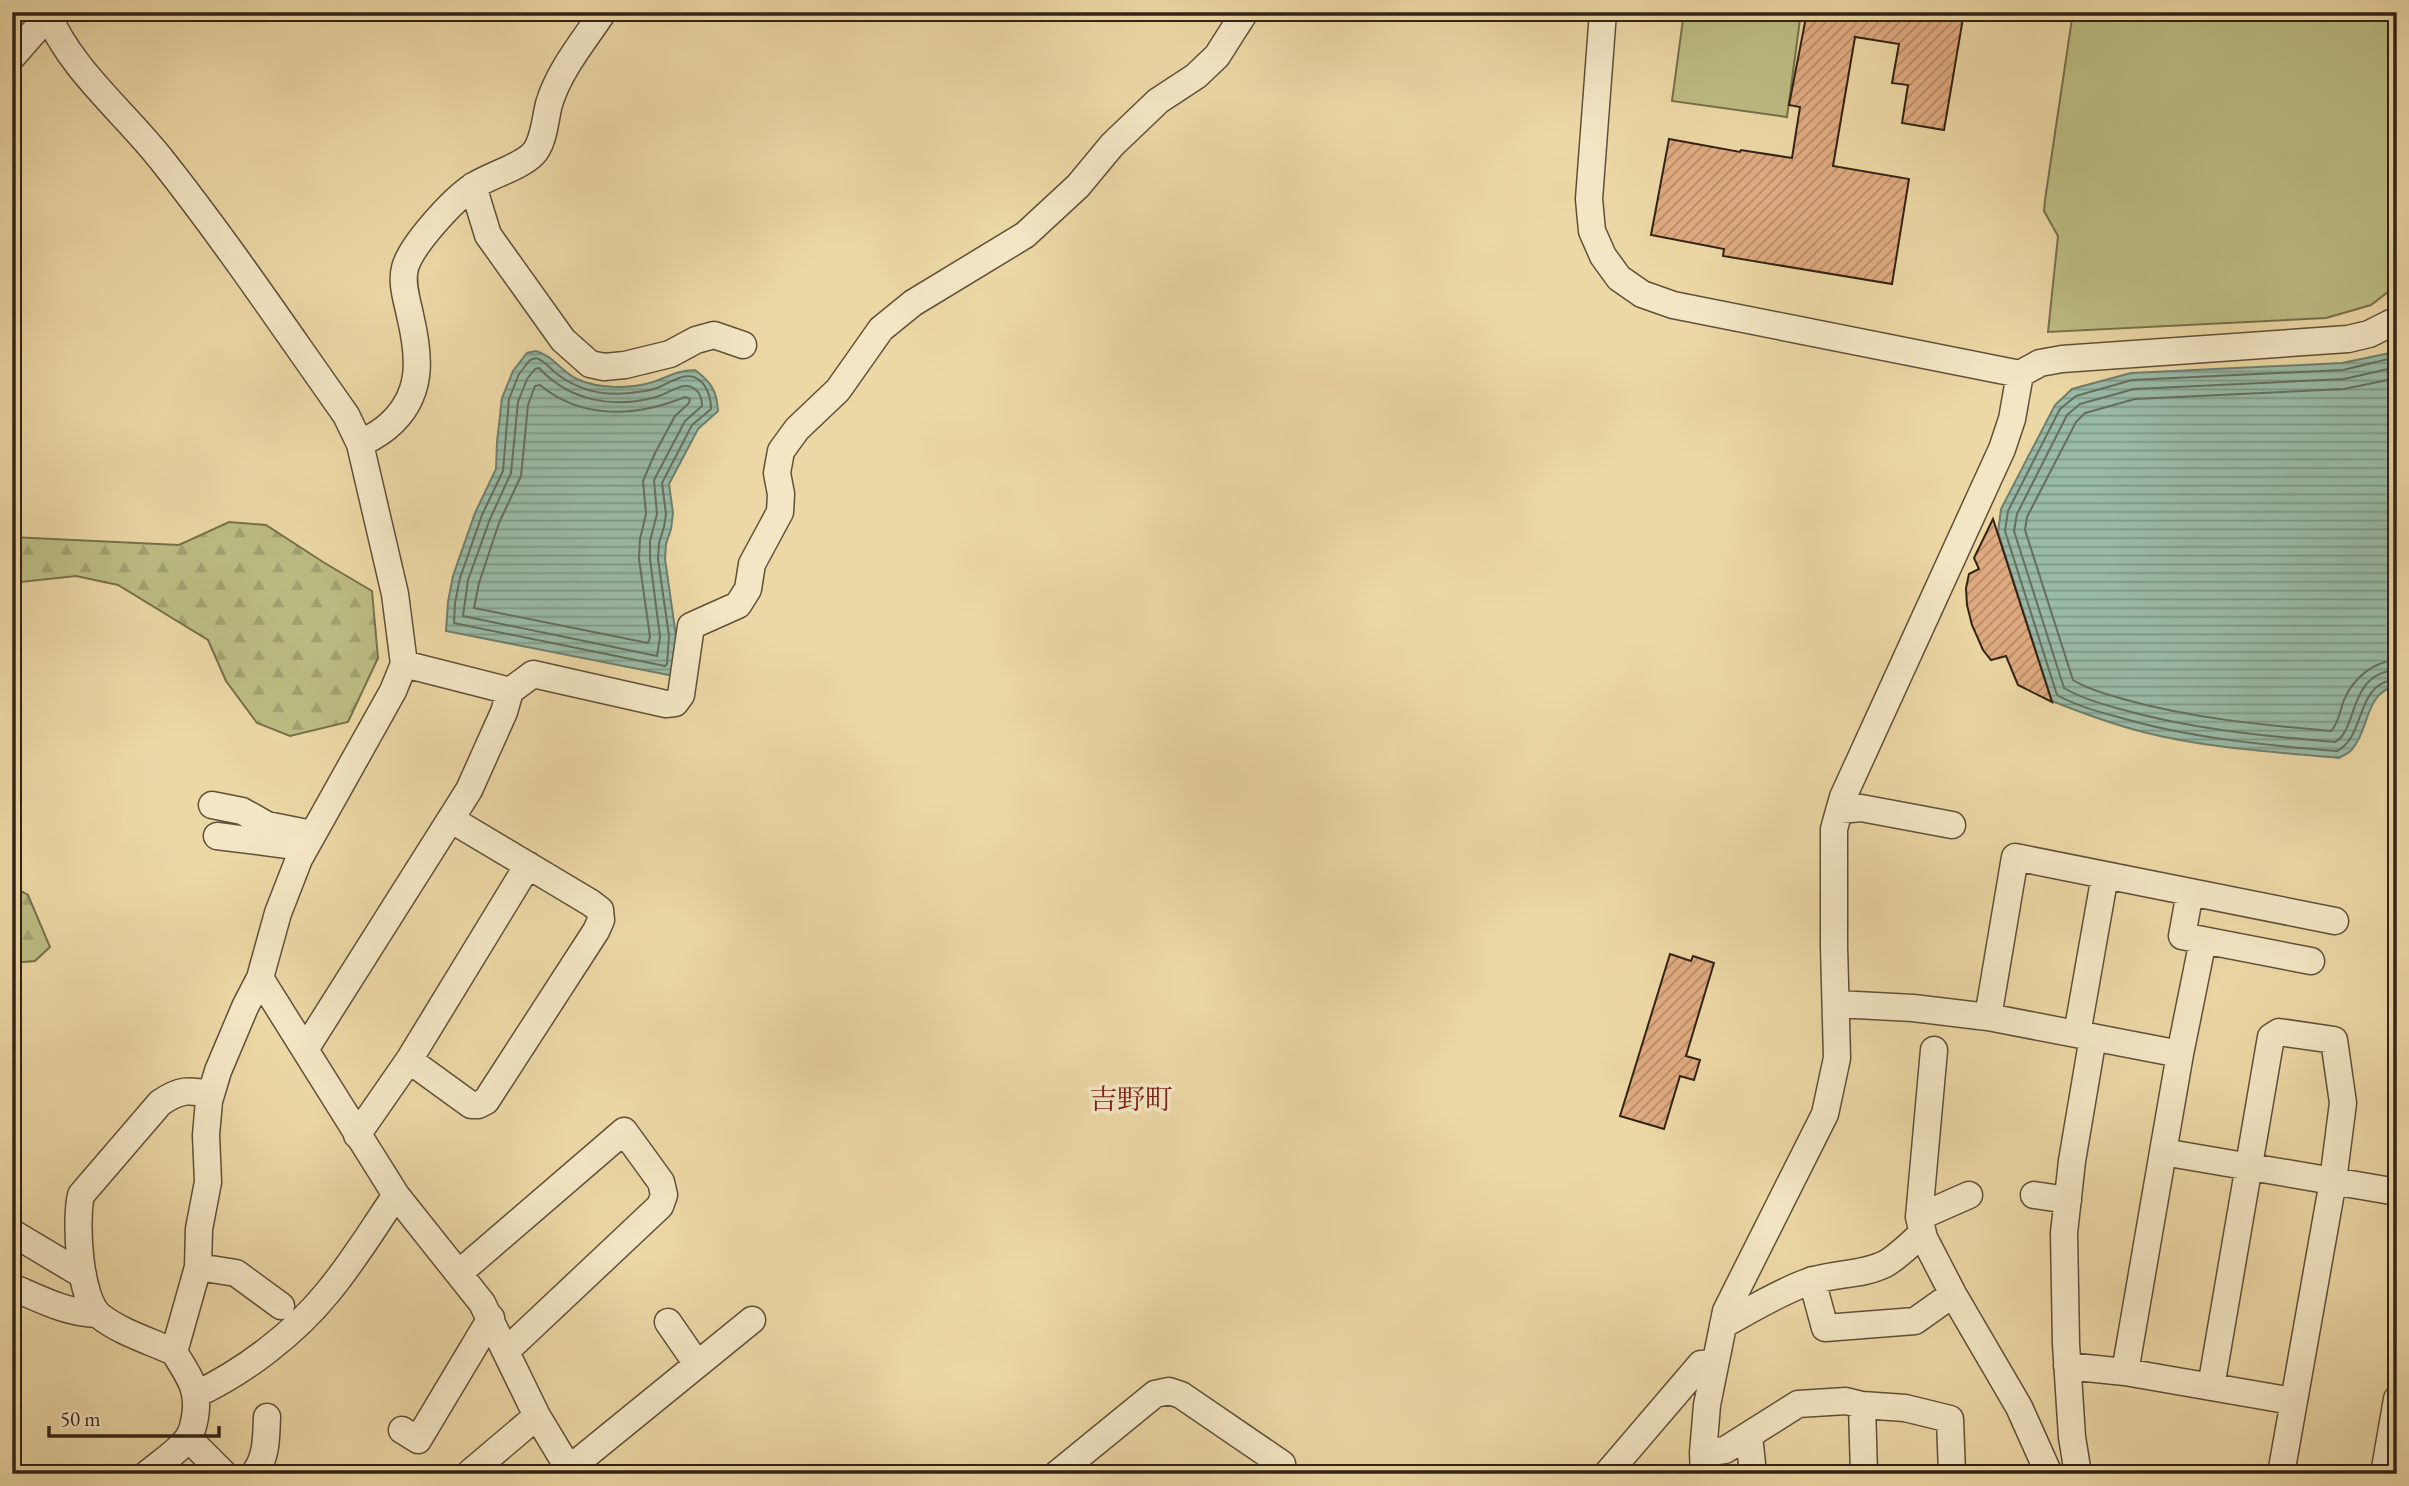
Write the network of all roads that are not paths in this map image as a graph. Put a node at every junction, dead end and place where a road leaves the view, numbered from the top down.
1 (603, 12) edge
2 (1245, 12) edge
3 (1602, 12) edge
4 (47, 14) edge
5 (12, 57) edge
6 (473, 186) junction
7 (2397, 320) edge
8 (743, 345) dead end
9 (2020, 374) junction
10 (360, 444) junction
11 (404, 664) junction
12 (510, 691) junction
13 (212, 805) dead end
14 (1840, 810) junction
15 (452, 820) junction
16 (1952, 825) dead end
17 (216, 836) dead end
18 (309, 841) junction
19 (528, 865) junction
20 (2105, 875) junction
21 (2190, 892) junction
22 (2335, 921) dead end
23 (2203, 940) junction
24 (2311, 961) dead end
25 (260, 978) junction
26 (1837, 1004) junction
27 (1988, 1017) junction
28 (2085, 1035) junction
29 (306, 1048) junction
30 (1934, 1050) dead end
31 (2180, 1054) junction
32 (409, 1060) junction
33 (211, 1094) junction
34 (357, 1135) junction
35 (2163, 1152) junction
36 (2250, 1167) junction
37 (2333, 1181) junction
38 (2397, 1192) edge
39 (396, 1195) junction
40 (1969, 1195) dead end
41 (2034, 1195) dead end
42 (2068, 1200) junction
43 (1921, 1225) junction
44 (16, 1235) dead end
45 (198, 1267) junction
46 (458, 1273) junction
47 (83, 1275) junction
48 (1812, 1280) junction
49 (12, 1287) edge
50 (1953, 1294) junction
51 (281, 1306) dead end
52 (97, 1314) junction
53 (491, 1318) junction
54 (751, 1320) dead end
55 (668, 1322) dead end
56 (1723, 1325) junction
57 (506, 1350) junction
58 (174, 1352) junction
59 (1715, 1363) junction
60 (697, 1364) junction
61 (2067, 1366) junction
62 (2125, 1372) junction
63 (2211, 1387) junction
64 (197, 1394) junction
65 (2397, 1399) edge
66 (2292, 1401) junction
67 (1861, 1405) junction
68 (537, 1416) junction
69 (267, 1417) dead end
70 (402, 1430) dead end
71 (1749, 1435) junction
72 (188, 1437) junction
73 (1703, 1463) edge
74 (570, 1471) edge
75 (1067, 1471) edge
76 (471, 1472) edge
77 (147, 1474) edge
78 (224, 1474) edge
79 (254, 1474) edge
80 (1284, 1474) edge
81 (1607, 1474) edge
82 (1753, 1474) edge
83 (1864, 1474) edge
84 (1952, 1474) edge
85 (2049, 1474) edge
86 (2078, 1474) edge
87 (2281, 1474) edge
88 (2384, 1474) edge

1 - 6 street
2 - 12 street
3 - 9 street
4 - 5 street
4 - 10 street
6 - 8 street
6 - 10 street
7 - 9 street
9 - 14 street
10 - 11 street
11 - 12 street
11 - 18 street
12 - 15 street
13 - 18 street
14 - 16 street
14 - 26 street
15 - 19 street
15 - 29 street
17 - 18 street
18 - 25 street
19 - 32 street
19 - 32 street
20 - 21 street
20 - 27 street
20 - 28 street
21 - 22 street
21 - 23 street
23 - 24 street
23 - 31 street
25 - 29 street
25 - 33 street
26 - 27 street
26 - 56 street
27 - 28 street
28 - 31 street
28 - 42 street
29 - 34 street
30 - 43 street
31 - 35 street
32 - 34 street
33 - 45 street
33 - 47 street
34 - 39 street
35 - 36 street
35 - 62 street
36 - 37 street
36 - 37 street
36 - 63 street
37 - 38 street
37 - 66 street
39 - 46 street
39 - 64 street
40 - 43 street
41 - 42 street
42 - 61 street
43 - 48 street
43 - 50 street
44 - 47 street
45 - 51 street
45 - 58 street
46 - 53 street
46 - 57 street
47 - 52 street
48 - 50 street
48 - 56 street
49 - 52 street
50 - 85 street
52 - 58 street
53 - 57 street
53 - 70 street
54 - 60 street
55 - 60 street
56 - 59 street
57 - 68 street
58 - 64 street
59 - 73 street
59 - 81 street
60 - 74 street
61 - 62 street
61 - 86 street
62 - 63 street
63 - 66 street
64 - 72 street
65 - 88 street
66 - 87 street
67 - 71 street
67 - 83 street
67 - 84 street
68 - 74 street
68 - 76 street
69 - 79 street
71 - 73 street
71 - 82 street
72 - 77 street
72 - 78 street
75 - 80 street

